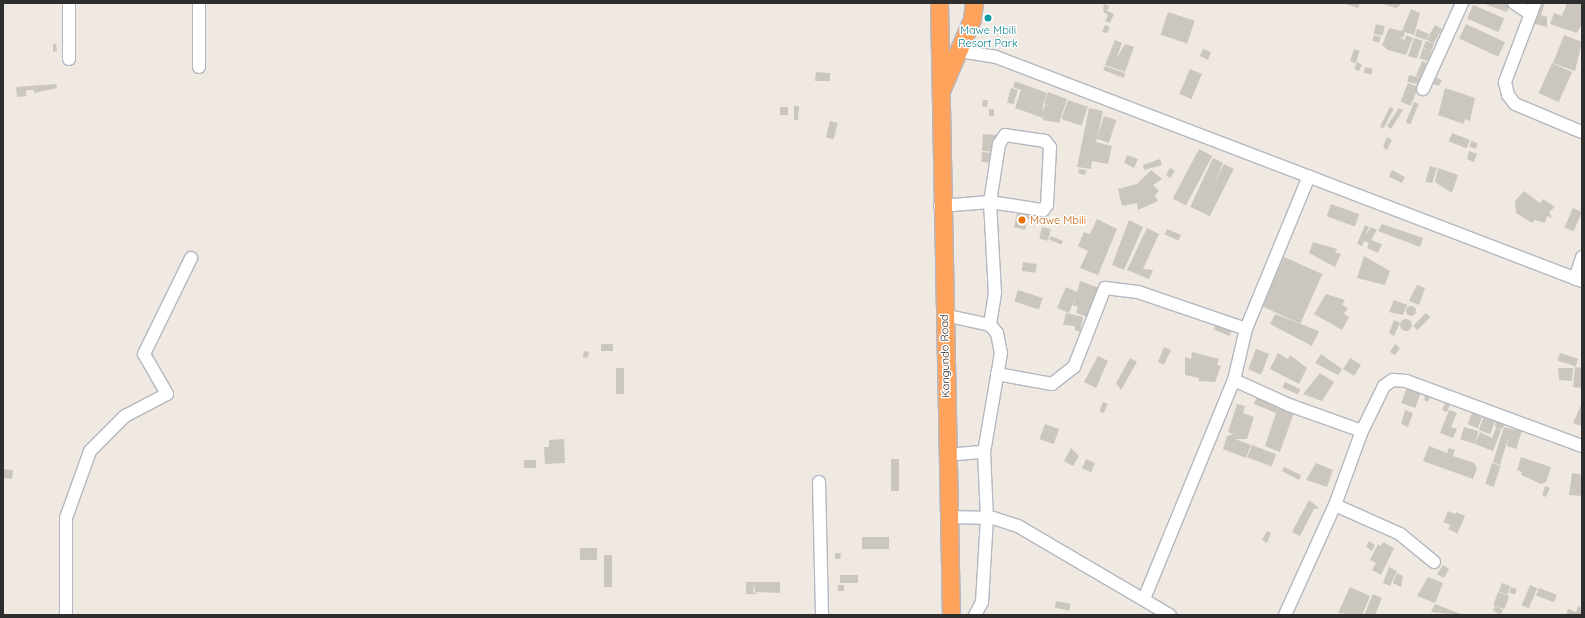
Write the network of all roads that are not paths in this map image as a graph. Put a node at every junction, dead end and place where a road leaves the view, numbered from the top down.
1 (69, 3) edge
2 (199, 3) edge
3 (939, 3) edge
4 (974, 3) edge
5 (1462, 3) edge
6 (1514, 3) edge
7 (1533, 8) edge
8 (959, 51) junction
9 (69, 59) dead end
10 (199, 67) dead end
11 (1423, 89) dead end
12 (939, 96) junction
13 (1582, 132) edge
14 (1309, 176) junction
15 (990, 202) junction
16 (940, 206) junction
17 (1582, 257) edge
18 (191, 258) dead end
19 (1579, 280) edge
20 (944, 315) junction
21 (990, 325) junction
22 (1246, 329) junction
23 (997, 374) junction
24 (1234, 380) junction
25 (1362, 431) junction
26 (1582, 446) edge
27 (984, 452) junction
28 (946, 455) junction
29 (819, 482) dead end
30 (1335, 505) junction
31 (948, 517) junction
32 (986, 518) junction
33 (1434, 562) dead end
34 (1144, 600) junction
35 (66, 615) edge
36 (822, 615) edge
37 (951, 615) edge
38 (975, 615) edge
39 (1170, 615) edge
40 (1285, 615) edge

1 - 9 street
2 - 10 street
3 - 12 highway, Kangundo Road
4 - 8 highway, Kangundo Road
5 - 11 street
6 - 7 street
7 - 13 street
8 - 12 highway, Kangundo Road
8 - 14 street
12 - 16 highway, Kangundo Road
14 - 19 street
14 - 22 street
15 - 15 street
15 - 16 street
15 - 21 street
16 - 20 highway, Kangundo Road
17 - 19 street
18 - 35 street
20 - 21 street
20 - 28 highway, Kangundo Road
21 - 23 street
22 - 23 street
22 - 24 street
23 - 27 street
24 - 25 street
24 - 34 street
25 - 26 street
25 - 30 street
27 - 28 street
27 - 32 street
28 - 31 highway, Kangundo Road
29 - 36 street
30 - 33 street
30 - 40 street
31 - 32 street
31 - 37 highway, Kangundo Road
32 - 34 street
32 - 38 street
34 - 39 street

